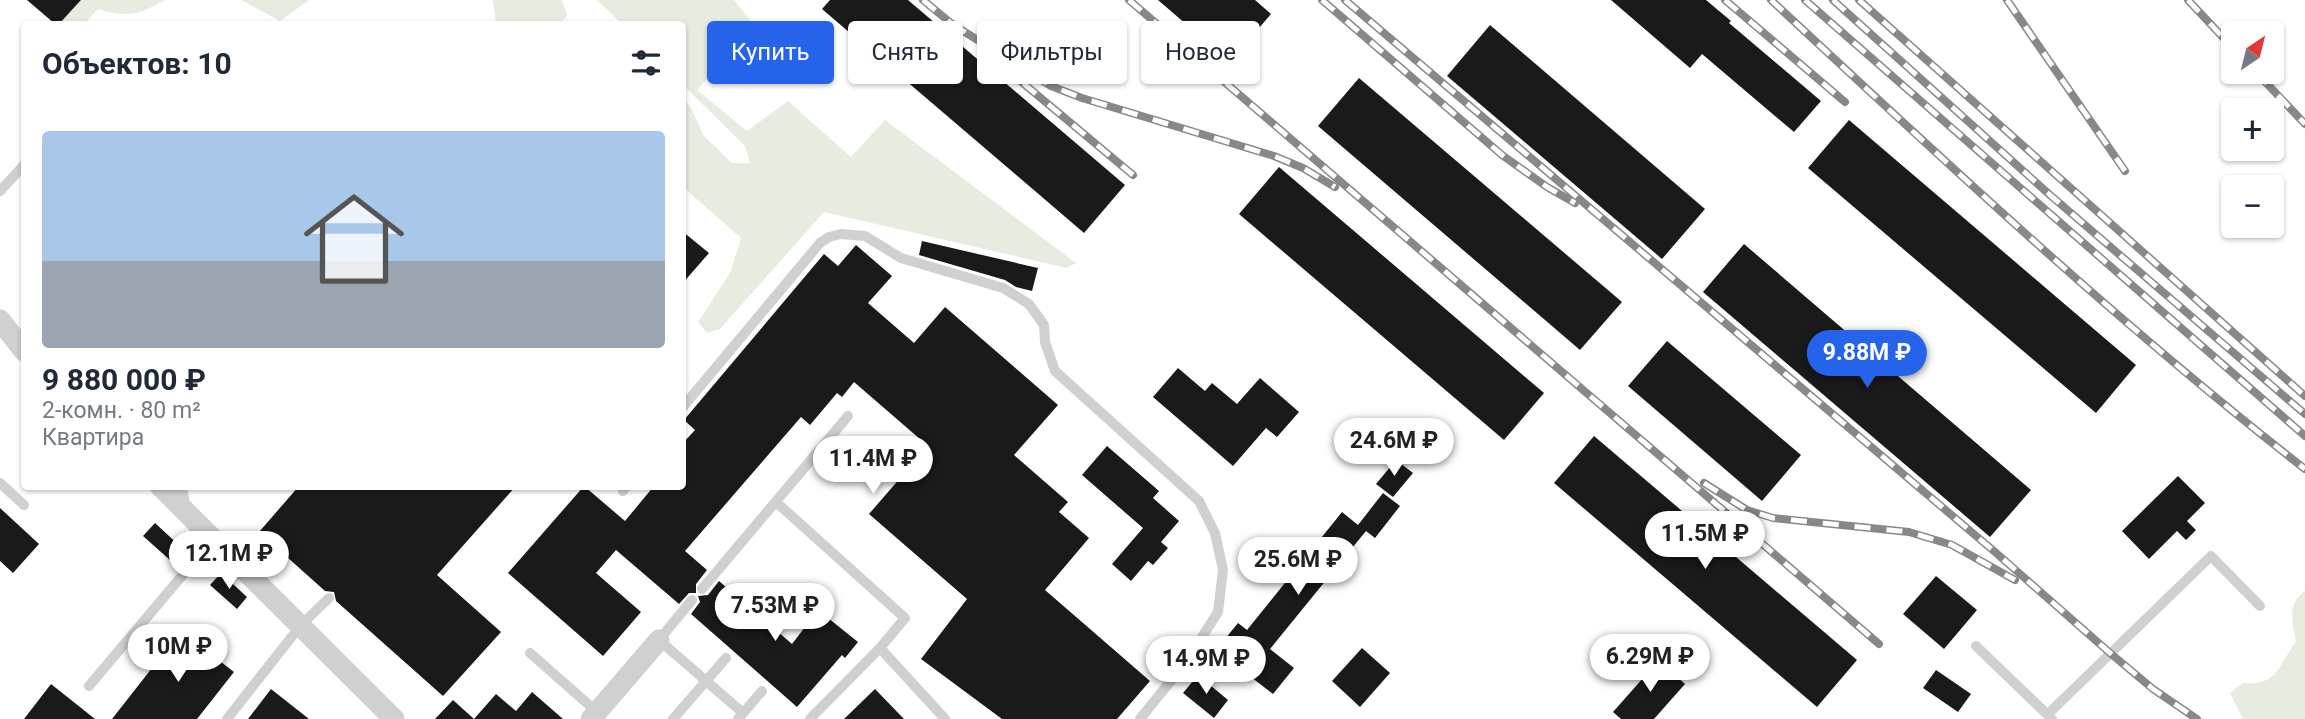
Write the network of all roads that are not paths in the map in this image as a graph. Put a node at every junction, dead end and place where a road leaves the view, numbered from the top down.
1 (21, 167) edge
2 (0, 191) edge
3 (0, 320) edge
4 (21, 347) edge
5 (686, 403) edge
6 (848, 416) dead end
7 (0, 483) edge
8 (164, 490) edge
9 (183, 490) edge
10 (776, 502) junction
11 (24, 505) dead end
12 (186, 512) junction
13 (214, 539) junction
14 (702, 589) dead end
15 (329, 598) dead end
16 (692, 600) dead end
17 (2260, 606) dead end
18 (301, 625) junction
19 (659, 640) junction
20 (1976, 646) dead end
21 (880, 648) junction
22 (530, 653) dead end
23 (726, 658) dead end
24 (706, 681) junction
25 (89, 686) dead end
26 (762, 691) dead end
27 (594, 715) edge
28 (741, 716) edge
29 (2050, 717) edge
30 (227, 719) edge
31 (394, 719) edge
32 (673, 719) edge
33 (810, 719) edge
34 (945, 719) edge
35 (1140, 719) edge

1 - 2 lane
3 - 4 street
5 - 35 lane
6 - 10 lane
7 - 11 lane
8 - 12 street
9 - 12 lane
10 - 14 lane
10 - 21 lane
12 - 13 street
13 - 18 street
13 - 25 lane
15 - 18 lane
16 - 19 lane
17 - 29 lane
18 - 30 lane
18 - 31 street
19 - 24 lane
19 - 27 street
20 - 29 lane
21 - 33 lane
21 - 34 lane
22 - 27 lane
23 - 24 lane
24 - 28 lane
24 - 32 lane
26 - 28 lane

